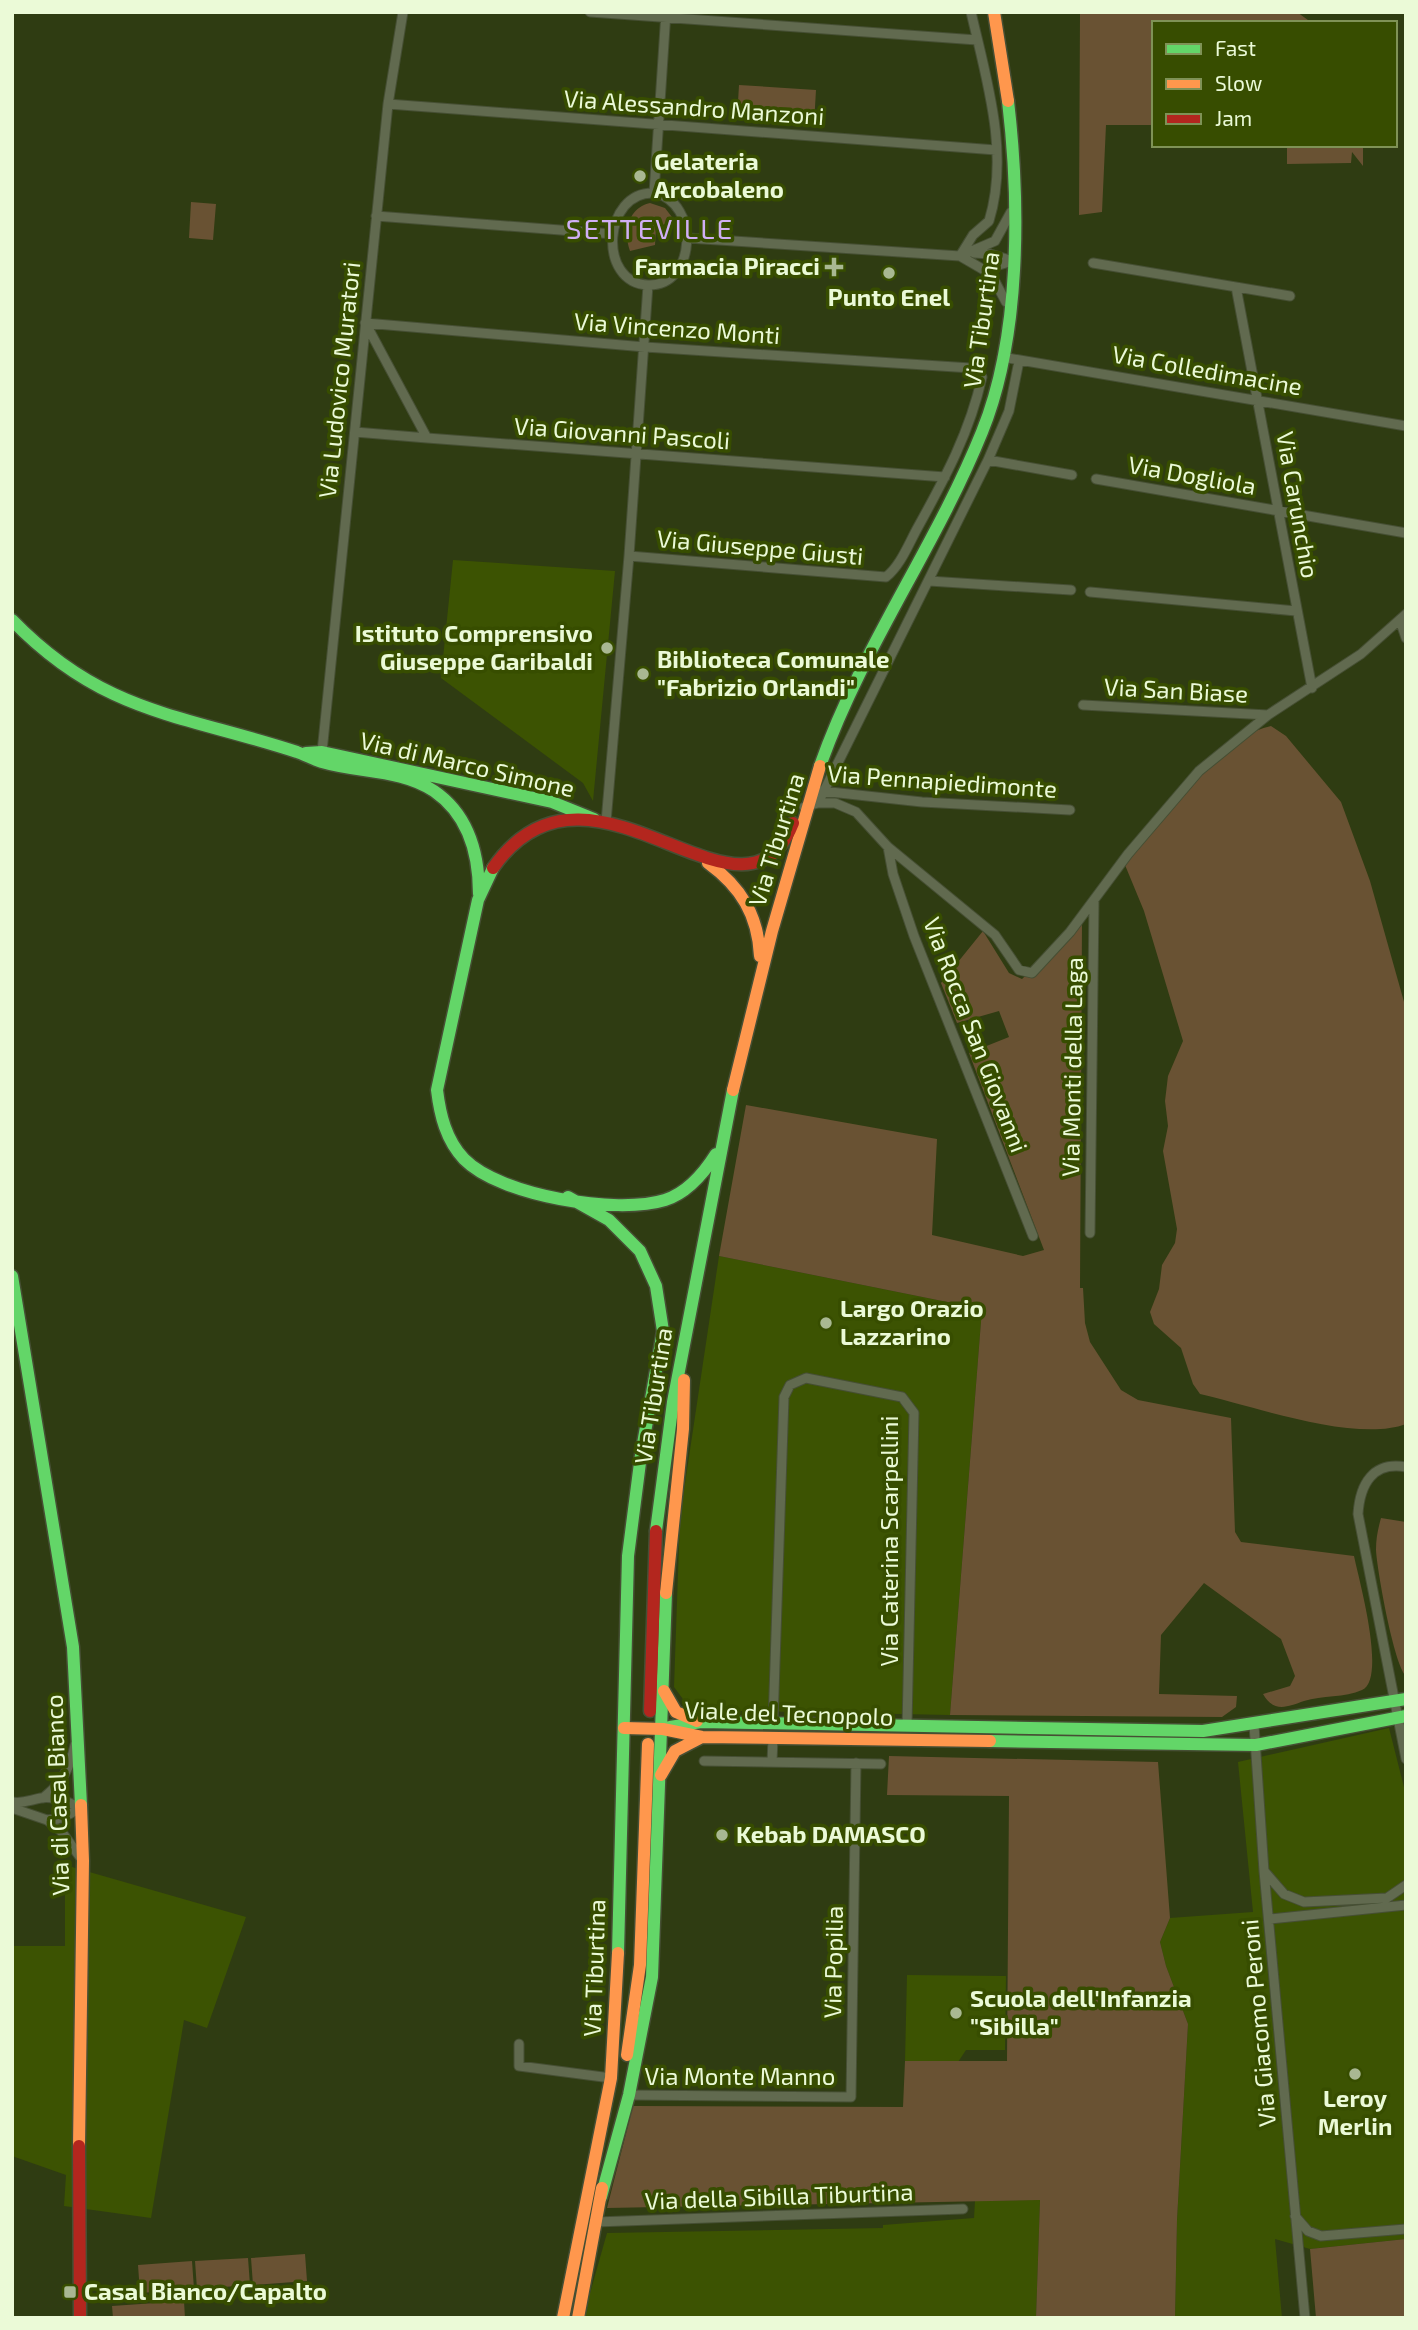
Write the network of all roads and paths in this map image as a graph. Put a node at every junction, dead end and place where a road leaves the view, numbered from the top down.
1 (403, 12) edge
2 (590, 12) edge
3 (971, 12) edge
4 (993, 12) edge
5 (665, 15) edge
6 (977, 40) junction
7 (388, 104) junction
8 (659, 125) junction
9 (996, 150) junction
10 (654, 193) junction
11 (1015, 204) junction
12 (376, 216) junction
13 (613, 234) junction
14 (688, 238) junction
15 (964, 254) junction
16 (1013, 261) junction
17 (1093, 264) dead end
18 (985, 269) junction
19 (648, 285) junction
20 (1236, 287) junction
21 (1290, 296) dead end
22 (1008, 309) junction
23 (365, 323) junction
24 (645, 347) junction
25 (1002, 357) junction
26 (1019, 361) junction
27 (1258, 399) junction
28 (1406, 426) edge
29 (355, 432) junction
30 (427, 438) junction
31 (636, 454) junction
32 (988, 460) junction
33 (1072, 475) dead end
34 (945, 477) junction
35 (1096, 479) dead end
36 (1280, 511) junction
37 (1406, 533) edge
38 (629, 556) junction
39 (929, 581) junction
40 (1071, 590) dead end
41 (1090, 592) dead end
42 (1296, 611) junction
43 (1403, 617) edge
44 (12, 620) edge
45 (1406, 638) edge
46 (1312, 688) junction
47 (846, 701) junction
48 (1083, 705) dead end
49 (1268, 715) junction
50 (322, 752) junction
51 (299, 753) junction
52 (812, 800) junction
53 (1070, 810) dead end
54 (600, 820) junction
55 (888, 847) junction
56 (701, 858) junction
57 (478, 900) junction
58 (1094, 902) junction
59 (757, 983) junction
60 (722, 1141) junction
61 (568, 1197) junction
62 (1090, 1233) dead end
63 (1033, 1236) dead end
64 (12, 1276) edge
65 (683, 1347) junction
66 (1406, 1467) edge
67 (664, 1690) junction
68 (1400, 1700) edge
69 (650, 1711) dead end
70 (1402, 1717) edge
71 (701, 1722) junction
72 (773, 1723) junction
73 (1254, 1725) junction
74 (907, 1726) junction
75 (624, 1728) junction
76 (78, 1729) junction
77 (663, 1729) junction
78 (702, 1737) junction
79 (773, 1738) junction
80 (649, 1744) dead end
81 (1256, 1745) junction
82 (1406, 1759) edge
83 (704, 1761) dead end
84 (772, 1762) junction
85 (856, 1763) junction
86 (881, 1764) dead end
87 (662, 1775) junction
88 (43, 1798) junction
89 (12, 1802) edge
90 (12, 1808) edge
91 (81, 1808) junction
92 (47, 1821) junction
93 (83, 1861) junction
94 (1264, 1871) junction
95 (1406, 1885) edge
96 (1406, 1905) edge
97 (1270, 1919) junction
98 (519, 2044) dead end
99 (611, 2078) junction
100 (629, 2095) junction
101 (851, 2097) joint
102 (601, 2197) junction
103 (963, 2209) dead end
104 (1294, 2215) junction
105 (596, 2222) junction
106 (1406, 2229) edge
107 (80, 2318) edge
108 (563, 2318) edge
109 (578, 2318) edge
110 (1306, 2318) edge

1 - 7 street, Via Ludovico Muratori
2 - 5 street
3 - 6 street
4 - 11 main road, Via Tiburtina
5 - 6 street
5 - 8 street
6 - 9 street
7 - 8 street, Via Alessandro Manzoni
7 - 12 street, Via Ludovico Muratori
8 - 9 street, Via Alessandro Manzoni
8 - 10 street
9 - 15 street
10 - 13 street
10 - 14 street
11 - 15 street
11 - 16 main road, Via Tiburtina
12 - 13 street
12 - 23 street, Via Ludovico Muratori
13 - 19 street
14 - 15 street
14 - 19 street
15 - 16 street
15 - 18 street
16 - 18 street
16 - 22 main road, Via Tiburtina
17 - 20 street
18 - 22 street
19 - 24 street
20 - 21 street
20 - 27 street, Via Carunchio
22 - 25 main road, Via Tiburtina
23 - 24 street, Via Vincenzo Monti
23 - 29 street, Via Ludovico Muratori
23 - 30 street
24 - 31 street
24 - 34 street, Via Vincenzo Monti
25 - 26 street, Via Colledimacine
25 - 47 main road, Via Tiburtina
26 - 27 street, Via Colledimacine
26 - 32 street
27 - 28 street, Via Colledimacine
27 - 36 street, Via Carunchio
29 - 30 street, Via Giovanni Pascoli
29 - 50 street, Via Ludovico Muratori
30 - 31 street, Via Giovanni Pascoli
31 - 34 street, Via Giovanni Pascoli
31 - 38 street
32 - 33 street
32 - 39 street
34 - 38 street, Via Giuseppe Giusti
35 - 36 street, Via Dogliola
36 - 37 street, Via Dogliola
36 - 42 street, Via Carunchio
38 - 54 street
39 - 40 street
39 - 52 street
41 - 42 street
42 - 46 street, Via Carunchio
43 - 45 street
43 - 46 street
44 - 51 main road, Via di Marco Simone
46 - 49 street
47 - 52 main road, Via Tiburtina
47 - 56 main road, Via di Marco Simone
48 - 49 street, Via San Biase
49 - 58 street
50 - 51 main road, Via di Marco Simone
50 - 54 main road, Via di Marco Simone
51 - 57 main road, Via di Marco Simone
52 - 53 street, Via Pennapiedimonte
52 - 55 street
52 - 59 main road, Via Tiburtina
54 - 56 main road, Via di Marco Simone
54 - 57 main road
55 - 58 street
55 - 63 street, Via Rocca San Giovanni
56 - 59 main road, Via di Marco Simone
57 - 61 main road
58 - 62 street, Via Monti della Laga
59 - 60 main road, Via Tiburtina
60 - 61 main road
60 - 65 main road, Via Tiburtina
61 - 75 main road, Via Tiburtina
64 - 76 main road, Via di Casal Bianco
65 - 67 main road
65 - 69 main road, Via Tiburtina
66 - 68 street
67 - 71 main road
67 - 77 main road
68 - 70 street
68 - 73 main road, Viale del Tecnopolo
70 - 81 main road, Viale del Tecnopolo
70 - 82 street
71 - 72 main road, Viale del Tecnopolo
71 - 77 main road, Viale del Tecnopolo
72 - 74 main road, Viale del Tecnopolo
72 - 74 street, Via Caterina Scarpellini
73 - 74 main road, Viale del Tecnopolo
73 - 81 street, Via Giacomo Peroni
75 - 77 main road
75 - 99 main road, Via Tiburtina
76 - 88 street
76 - 91 main road, Via di Casal Bianco
77 - 78 main road, Viale del Tecnopolo
77 - 87 main road
78 - 79 main road, Viale del Tecnopolo
78 - 87 main road
79 - 81 main road, Viale del Tecnopolo
79 - 84 street
80 - 102 main road, Via Tiburtina
81 - 94 street, Via Giacomo Peroni
83 - 84 street
84 - 85 street
85 - 86 street
85 - 101 street, Via Popilia
87 - 100 main road
88 - 89 street
88 - 91 street
90 - 92 street
91 - 92 street
91 - 93 main road, Via di Casal Bianco
92 - 93 street
93 - 107 main road, Via di Casal Bianco
94 - 95 street
94 - 97 street, Via Giacomo Peroni
96 - 97 street
97 - 104 street, Via Giacomo Peroni
98 - 99 street
99 - 108 main road, Via Tiburtina
100 - 101 street, Via Monte Manno
100 - 102 main road
102 - 105 main road, Via Tiburtina
103 - 105 street, Via della Sibilla Tiburtina
104 - 106 street
104 - 110 street, Via Giacomo Peroni
105 - 109 main road, Via Tiburtina

